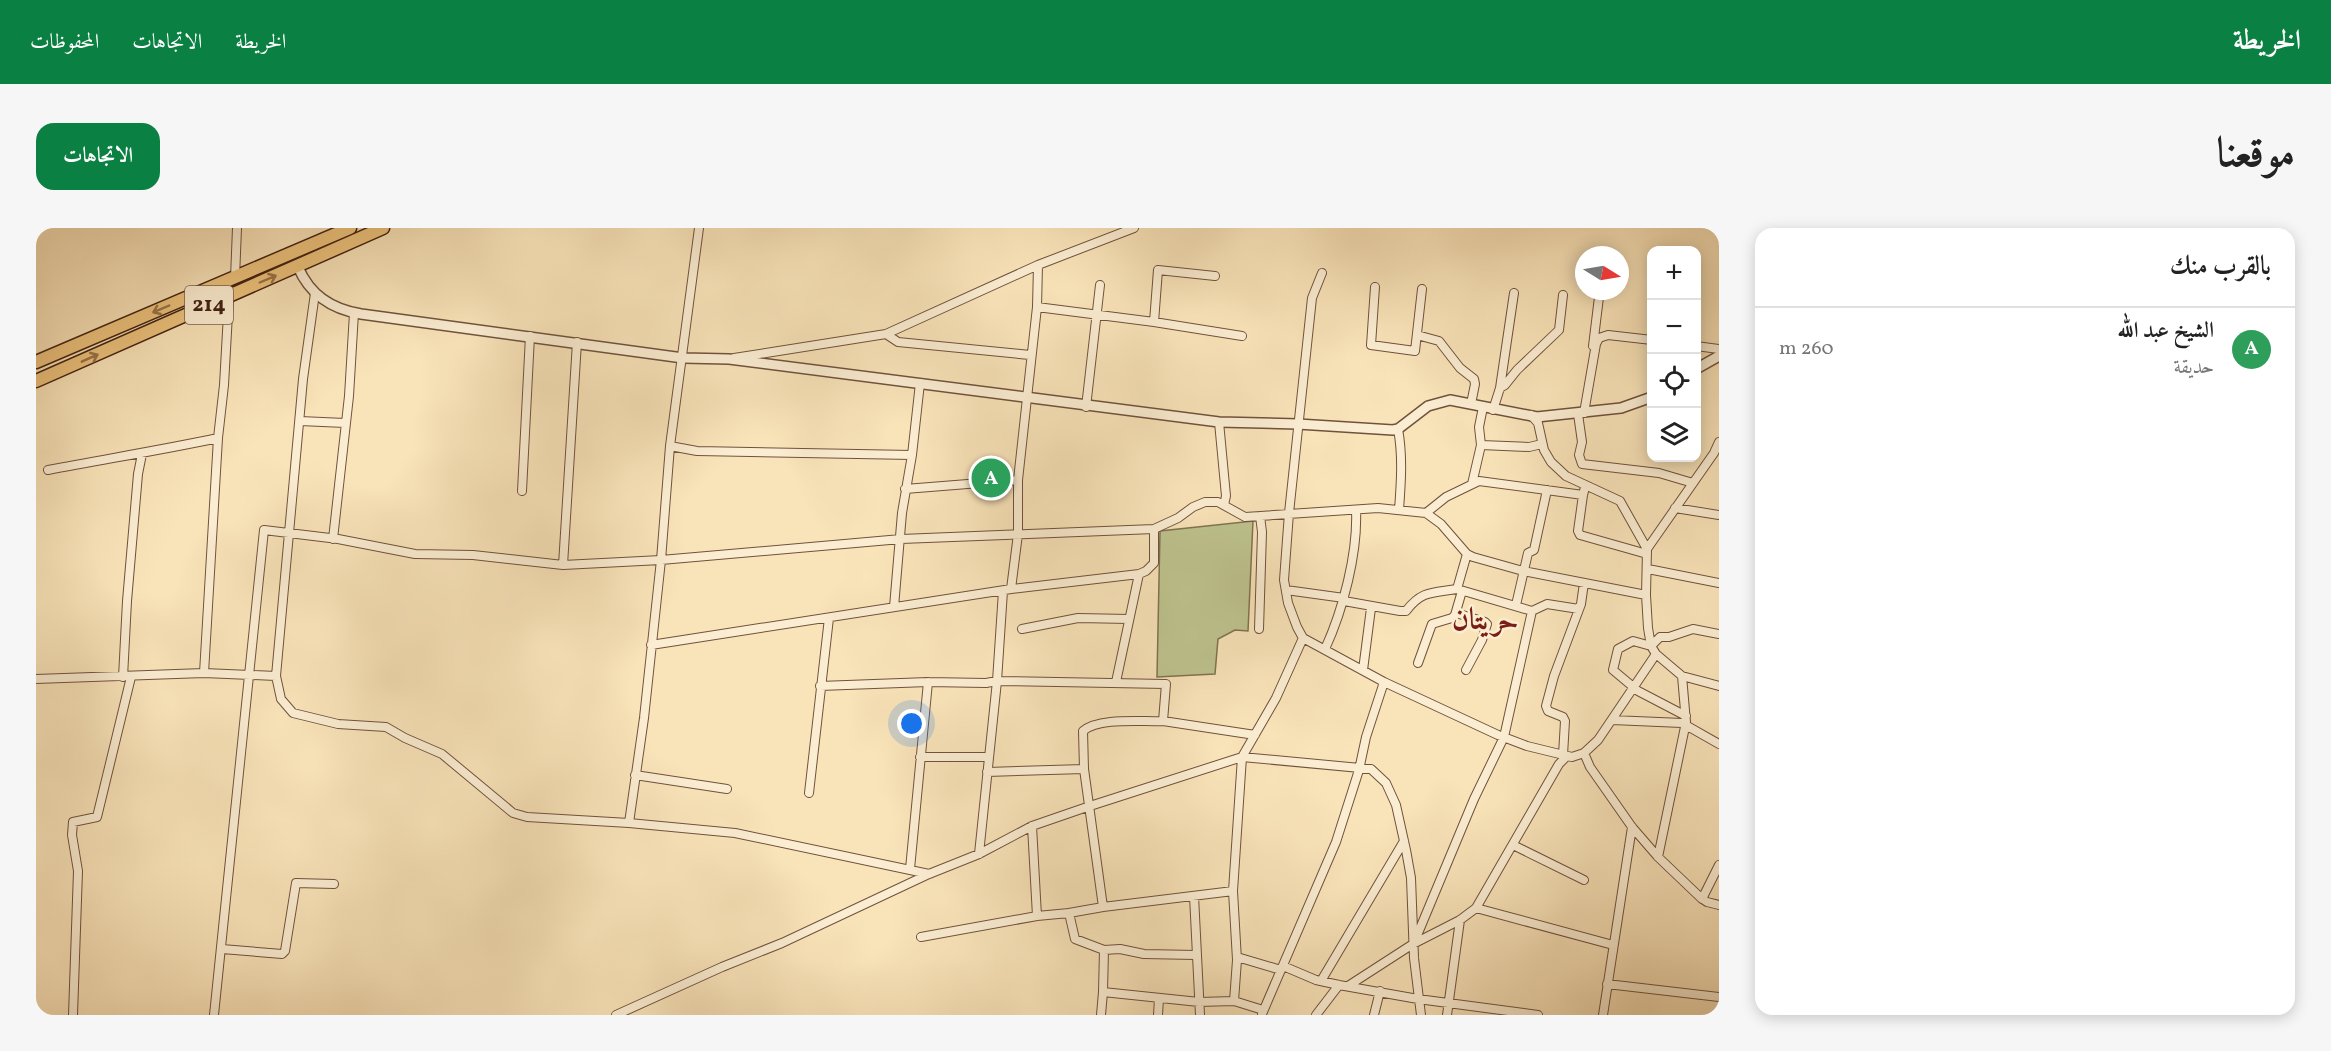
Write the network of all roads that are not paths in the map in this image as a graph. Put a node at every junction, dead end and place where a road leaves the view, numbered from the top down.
1 (237, 228) edge
2 (350, 228) edge
3 (382, 228) edge
4 (699, 228) edge
5 (1134, 228) edge
6 (305, 248) junction
7 (282, 258) junction
8 (311, 261) junction
9 (1038, 265) junction
10 (293, 269) junction
11 (1322, 273) dead end
12 (1215, 276) dead end
13 (235, 278) junction
14 (1100, 285) dead end
15 (1375, 287) dead end
16 (1422, 289) dead end
17 (315, 293) junction
18 (1514, 293) dead end
19 (1563, 295) dead end
20 (229, 296) junction
21 (1599, 300) edge
22 (1037, 307) junction
23 (354, 313) junction
24 (1097, 316) junction
25 (1154, 322) junction
26 (886, 334) junction
27 (1417, 335) junction
28 (530, 336) junction
29 (1242, 336) dead end
30 (1647, 339) edge
31 (577, 342) junction
32 (1701, 347) edge
33 (1719, 349) edge
34 (1030, 355) junction
35 (1719, 356) edge
36 (683, 358) junction
37 (729, 359) junction
38 (36, 362) edge
39 (1701, 366) edge
40 (36, 381) edge
41 (920, 383) junction
42 (1500, 388) junction
43 (1027, 398) junction
44 (1647, 399) edge
45 (1471, 404) junction
46 (1086, 407) junction
47 (1483, 407) junction
48 (1493, 410) junction
49 (1581, 414) junction
50 (1531, 415) junction
51 (300, 421) junction
52 (1219, 422) junction
53 (345, 423) junction
54 (1298, 424) junction
55 (1398, 429) junction
56 (218, 438) junction
57 (1719, 442) edge
58 (1542, 444) junction
59 (1481, 445) junction
60 (670, 446) junction
61 (142, 454) junction
62 (912, 455) junction
63 (1719, 461) edge
64 (1707, 462) junction
65 (48, 470) dead end
66 (1018, 480) junction
67 (1693, 483) junction
68 (1472, 484) junction
69 (905, 489) junction
70 (1547, 490) junction
71 (522, 491) dead end
72 (1584, 491) junction
73 (1224, 505) junction
74 (1675, 508) junction
75 (1356, 510) junction
76 (1399, 510) junction
77 (1289, 513) junction
78 (1426, 513) junction
79 (1719, 515) edge
80 (1260, 516) junction
81 (1154, 529) junction
82 (289, 533) junction
83 (1018, 534) junction
84 (333, 539) junction
85 (901, 539) junction
86 (1647, 551) junction
87 (1467, 554) junction
88 (661, 560) junction
89 (563, 565) junction
90 (1647, 569) junction
91 (1523, 571) junction
92 (1138, 574) junction
93 (1584, 583) junction
94 (1719, 583) edge
95 (1007, 590) junction
96 (1286, 590) junction
97 (1460, 590) junction
98 (1646, 595) junction
99 (1344, 599) junction
100 (1516, 605) junction
101 (894, 607) junction
102 (1371, 608) junction
103 (1579, 609) junction
104 (1532, 611) junction
105 (1456, 613) junction
106 (829, 618) junction
107 (1129, 619) junction
108 (1022, 629) dead end
109 (1259, 629) dead end
110 (1719, 634) edge
111 (1303, 638) junction
112 (651, 645) junction
113 (1651, 646) junction
114 (1325, 649) junction
115 (1656, 654) junction
116 (1418, 663) dead end
117 (1363, 670) junction
118 (1466, 670) dead end
119 (204, 673) junction
120 (248, 675) junction
121 (276, 676) junction
122 (1682, 676) junction
123 (127, 677) junction
124 (36, 679) edge
125 (997, 681) junction
126 (928, 682) junction
127 (1116, 682) junction
128 (1384, 682) junction
129 (820, 686) junction
130 (1719, 686) edge
131 (1633, 687) junction
132 (1612, 720) junction
133 (1163, 721) junction
134 (1686, 721) junction
135 (1255, 735) junction
136 (1504, 737) junction
137 (1719, 744) edge
138 (1584, 753) junction
139 (1565, 756) junction
140 (920, 757) junction
141 (988, 757) junction
142 (1242, 757) junction
143 (1084, 769) junction
144 (1359, 770) junction
145 (987, 772) junction
146 (635, 775) junction
147 (727, 789) dead end
148 (809, 793) dead end
149 (1090, 806) junction
150 (628, 823) junction
151 (1032, 826) junction
152 (1632, 827) junction
153 (1404, 841) junction
154 (1513, 845) junction
155 (978, 854) junction
156 (1658, 857) junction
157 (1719, 865) edge
158 (910, 870) junction
159 (929, 874) junction
160 (1584, 880) dead end
161 (334, 884) dead end
162 (1233, 891) junction
163 (1194, 896) junction
164 (1702, 899) junction
165 (1719, 905) edge
166 (1103, 907) junction
167 (1476, 908) junction
168 (1069, 913) junction
169 (1037, 916) junction
170 (1460, 920) junction
171 (921, 937) dead end
172 (1413, 944) junction
173 (1613, 945) junction
174 (222, 949) junction
175 (1104, 950) junction
176 (1196, 954) junction
177 (1236, 957) junction
178 (1282, 968) junction
179 (1321, 981) junction
180 (1607, 984) junction
181 (1343, 986) junction
182 (1103, 992) junction
183 (1380, 992) junction
184 (1719, 997) edge
185 (1159, 998) junction
186 (1418, 999) junction
187 (1233, 1001) junction
188 (1199, 1002) junction
189 (1449, 1003) junction
190 (1262, 1013) edge
191 (73, 1015) edge
192 (214, 1015) edge
193 (616, 1015) edge
194 (1101, 1015) edge
195 (1158, 1015) edge
196 (1200, 1015) edge
197 (1316, 1015) edge
198 (1374, 1015) edge
199 (1421, 1015) edge
200 (1447, 1015) edge
201 (1538, 1015) edge
202 (1602, 1015) edge

1 - 13 street
2 - 6 highway, 214
3 - 8 highway, 214
4 - 36 street
5 - 9 street
6 - 7 highway, 214
6 - 8 highway
7 - 10 highway
7 - 13 highway, 214
8 - 10 highway, 214
9 - 22 street
9 - 26 street
10 - 17 street
20 -> 10 highway, 214
11 - 54 street
12 - 25 street
13 -> 38 highway, 214
14 - 24 street
15 - 27 street
16 - 27 street
17 - 23 street
17 - 51 street
18 - 42 street
19 - 42 street
40 -> 20 highway, 214
20 - 56 street
21 - 49 street
22 - 24 street
22 - 34 street
23 - 28 street
23 - 53 street
24 - 25 street
24 - 46 street
25 - 29 street
26 - 34 street
26 - 37 street
27 - 45 street
28 - 31 street
28 - 71 street
30 - 49 street
31 - 36 street
31 - 89 street
32 - 33 street
34 - 43 street
35 - 39 street
36 - 37 street
36 - 60 street
37 - 41 street
41 - 43 street
41 - 62 street
42 - 48 street
43 - 46 street
43 - 66 street
44 - 49 street
45 - 47 street
45 - 55 street
46 - 52 street
47 - 48 street
47 - 59 street
48 - 50 street
49 - 50 street
49 - 67 street
50 - 58 street
51 - 53 street
51 - 82 street
52 - 54 street
52 - 73 street
53 - 84 street
54 - 55 street
54 - 77 street
55 - 76 street
56 - 61 street
56 - 119 street
57 - 64 street
58 - 59 street
58 - 72 street
59 - 68 street
60 - 62 street
60 - 88 street
61 - 65 street
61 - 123 street
62 - 69 street
63 - 64 street
64 - 67 street
66 - 69 street
66 - 83 street
67 - 74 street
68 - 70 street
68 - 78 street
69 - 85 street
70 - 72 street
70 - 91 street
72 - 86 street
72 - 86 street
73 - 80 street
73 - 81 street
74 - 79 street
74 - 86 street
75 - 76 street
75 - 77 street
75 - 99 street
76 - 78 street
77 - 80 street
77 - 96 street
78 - 87 street
80 - 109 street
81 - 83 street
81 - 92 street
82 - 84 street
82 - 120 street
82 - 121 street
83 - 85 street
83 - 95 street
84 - 89 street
85 - 88 street
85 - 101 street
86 - 90 street
87 - 91 street
87 - 97 street
88 - 89 street
88 - 112 street
90 - 94 street
90 - 98 street
91 - 93 street
91 - 100 street
92 - 95 street
92 - 107 street
93 - 98 street
93 - 103 street
95 - 101 street
95 - 125 street
96 - 99 street
96 - 111 street
97 - 100 street
97 - 102 street
97 - 105 street
98 - 113 street
99 - 102 street
99 - 114 street
100 - 104 street
101 - 106 street
102 - 117 street
103 - 104 street
103 - 139 street
104 - 136 street
105 - 116 street
105 - 118 street
106 - 112 street
106 - 129 street
107 - 108 street
107 - 127 street
110 - 113 street
111 - 114 street
111 - 135 street
112 - 146 street
113 - 115 street
113 - 131 street
114 - 117 street
115 - 122 street
115 - 131 street
117 - 128 street
119 - 120 street
119 - 123 street
120 - 121 street
120 - 174 street
121 - 150 street
122 - 130 street
122 - 134 street
123 - 124 street
123 - 191 street
125 - 126 street
125 - 127 street
125 - 141 street
126 - 129 street
126 - 140 street
127 - 133 street
128 - 136 street
128 - 144 street
129 - 148 street
131 - 132 street
131 - 134 street
132 - 134 street
132 - 138 street
133 - 135 street
133 - 143 street
134 - 137 street
134 - 156 street
135 - 142 street
136 - 139 street
136 - 172 street
138 - 139 street
138 - 152 street
139 - 154 street
140 - 141 street
140 - 158 street
141 - 145 street
142 - 144 street
142 - 149 street
142 - 162 street
143 - 145 street
143 - 149 street
144 - 153 street
144 - 178 street
145 - 155 street
146 - 147 street
146 - 150 street
149 - 151 street
149 - 166 street
150 - 158 street
151 - 155 street
151 - 169 street
152 - 156 street
152 - 173 street
153 - 172 street
153 - 179 street
154 - 160 street
154 - 167 street
155 - 159 street
156 - 164 street
157 - 164 street
158 - 159 street
159 - 193 street
161 - 174 street
162 - 163 street
162 - 177 street
163 - 166 street
163 - 176 street
164 - 165 street
166 - 168 street
167 - 170 street
167 - 173 street
168 - 169 street
168 - 175 street
169 - 171 street
170 - 172 street
170 - 189 street
172 - 181 street
172 - 186 street
173 - 180 street
174 - 192 street
175 - 176 street
175 - 182 street
176 - 188 street
177 - 178 street
177 - 187 street
178 - 179 street
178 - 190 street
179 - 181 street
180 - 184 street
180 - 202 street
181 - 183 street
181 - 197 street
182 - 185 street
182 - 194 street
183 - 186 street
183 - 198 street
185 - 188 street
185 - 195 street
186 - 189 street
186 - 199 street
187 - 188 street
187 - 190 street
188 - 196 street
189 - 200 street
189 - 201 street

